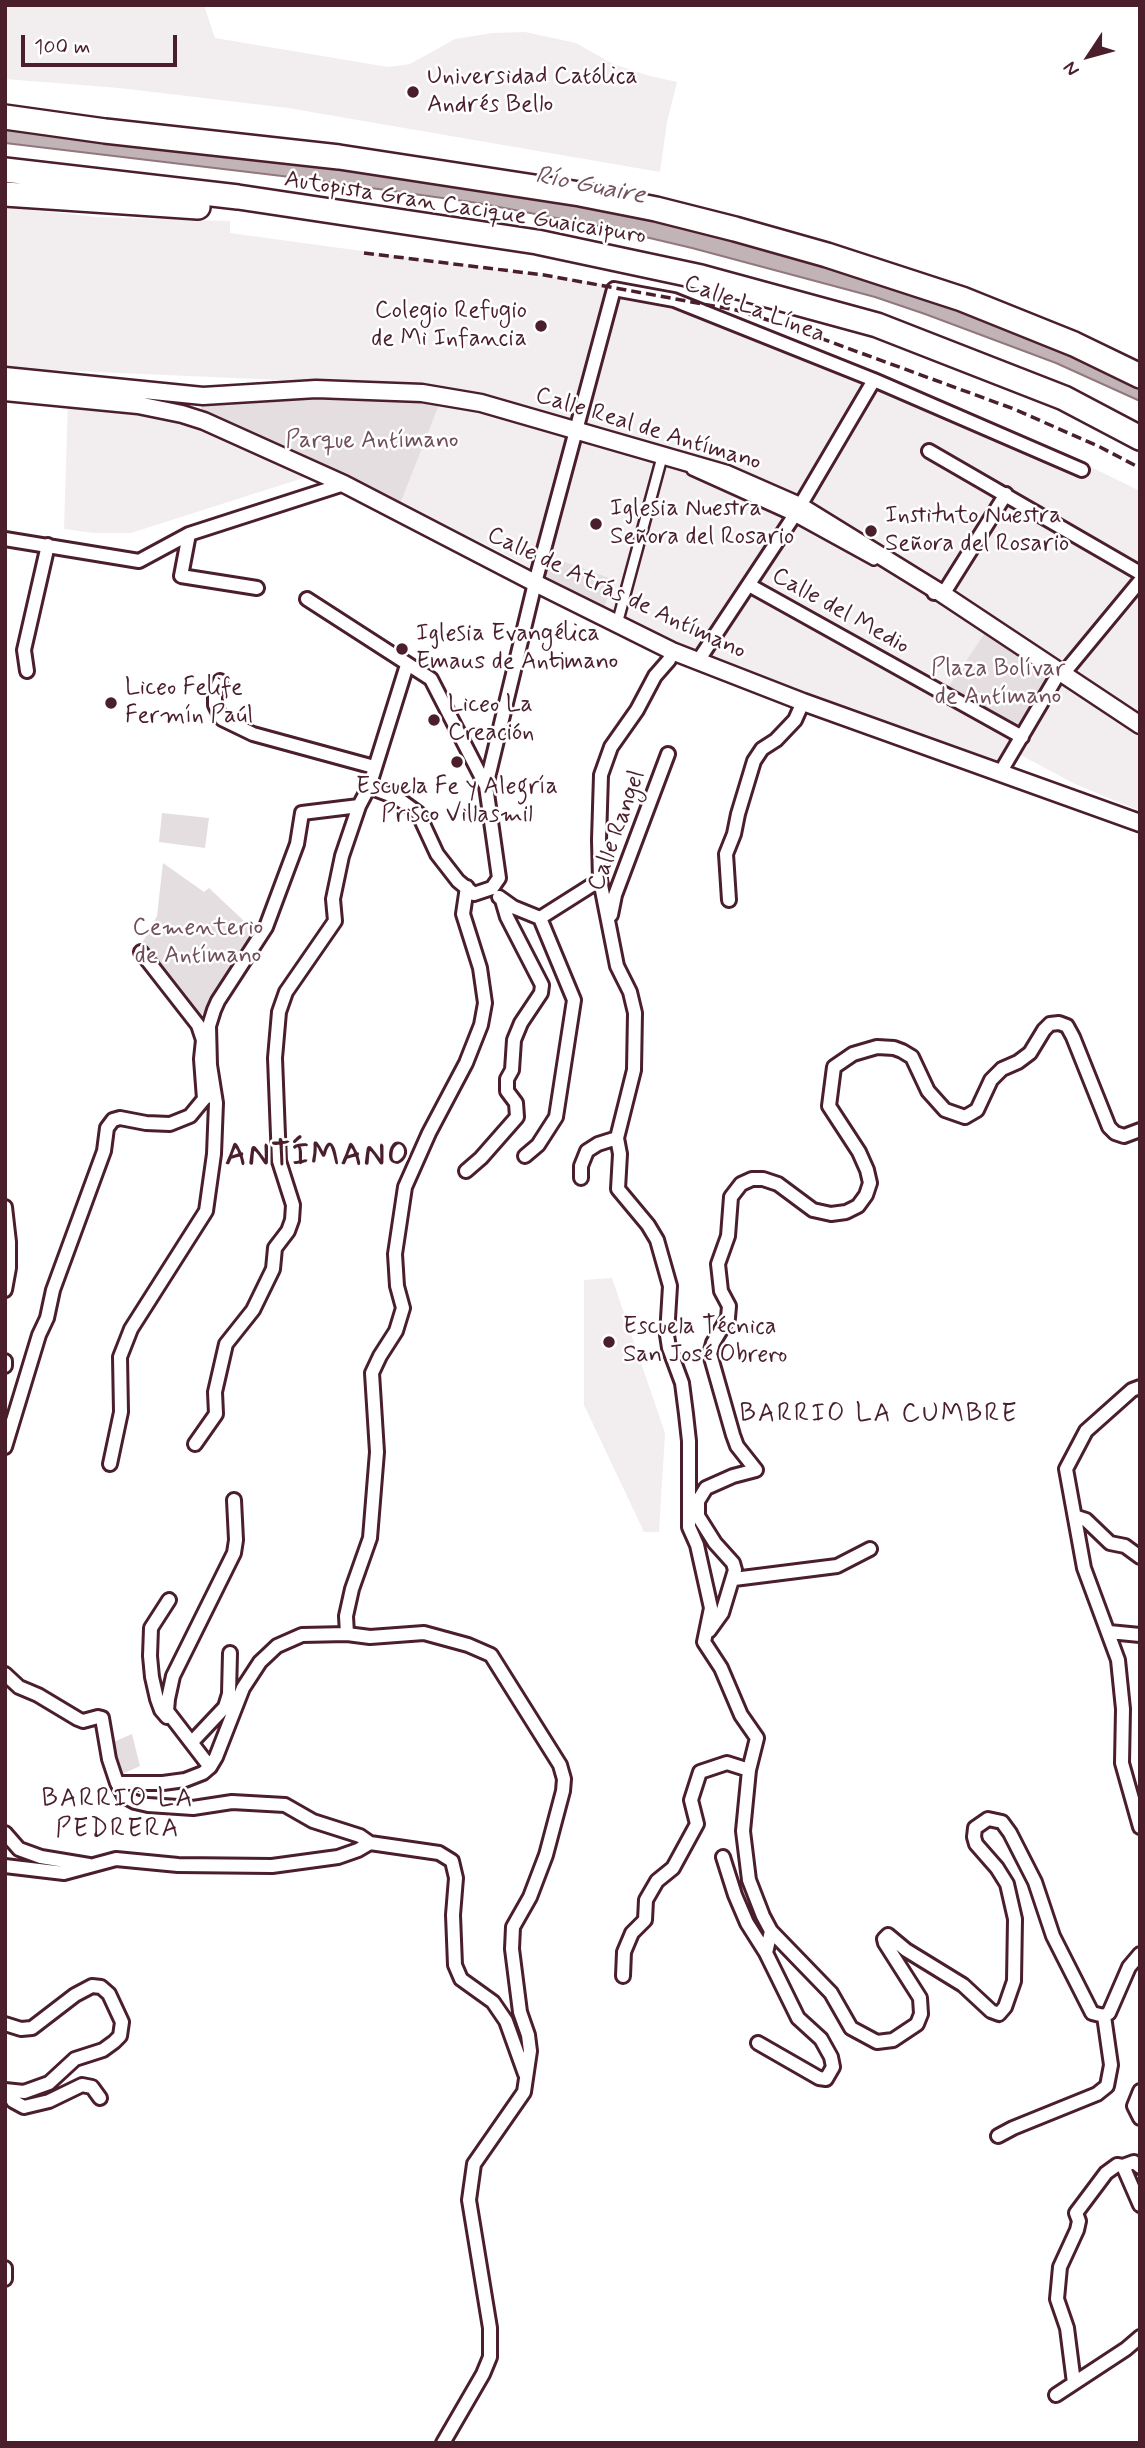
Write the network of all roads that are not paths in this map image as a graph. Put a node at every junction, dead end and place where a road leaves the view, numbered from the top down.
1 (5, 117) edge
2 (5, 170) edge
3 (5, 194) edge
4 (367, 218) junction
5 (5, 376) edge
6 (1140, 376) edge
7 (874, 380) junction
8 (5, 392) edge
9 (203, 396) junction
10 (138, 397) junction
11 (204, 421) junction
12 (575, 434) junction
13 (1140, 438) edge
14 (929, 451) dead end
15 (661, 461) junction
16 (1082, 470) dead end
17 (344, 484) junction
18 (1006, 494) junction
19 (797, 511) junction
20 (189, 534) junction
21 (5, 539) edge
22 (48, 545) junction
23 (1140, 573) edge
24 (1140, 581) edge
25 (535, 583) junction
26 (749, 585) junction
27 (257, 587) dead end
28 (937, 593) junction
29 (307, 598) dead end
30 (617, 624) junction
31 (672, 651) junction
32 (698, 661) junction
33 (407, 665) junction
34 (27, 671) dead end
35 (1059, 676) junction
36 (220, 681) dead end
37 (803, 702) junction
38 (1140, 725) edge
39 (1140, 732) edge
40 (1022, 737) junction
41 (668, 754) dead end
42 (374, 766) junction
43 (1000, 773) junction
44 (486, 786) junction
45 (369, 787) junction
46 (359, 806) junction
47 (1140, 823) edge
48 (600, 880) junction
49 (467, 887) junction
50 (492, 888) junction
51 (502, 900) junction
52 (729, 900) dead end
53 (540, 918) junction
54 (609, 923) junction
55 (141, 952) dead end
56 (208, 1095) junction
57 (1140, 1130) edge
58 (617, 1138) junction
59 (525, 1156) dead end
60 (466, 1171) dead end
61 (581, 1178) dead end
62 (5, 1207) edge
63 (5, 1290) edge
64 (1140, 1387) edge
65 (195, 1444) dead end
66 (5, 1447) edge
67 (110, 1464) dead end
68 (234, 1500) dead end
69 (1077, 1517) junction
70 (870, 1549) dead end
71 (1140, 1557) edge
72 (734, 1579) junction
73 (169, 1600) dead end
74 (1109, 1632) junction
75 (347, 1634) junction
76 (1140, 1634) edge
77 (704, 1642) junction
78 (230, 1653) dead end
79 (5, 1674) edge
80 (176, 1722) junction
81 (192, 1742) junction
82 (210, 1767) junction
83 (749, 1770) junction
84 (117, 1783) junction
85 (1140, 1827) edge
86 (5, 1833) edge
87 (370, 1843) junction
88 (723, 1857) dead end
89 (93, 1865) junction
90 (5, 1867) edge
91 (771, 1931) junction
92 (766, 1953) junction
93 (1140, 1954) edge
94 (623, 1976) dead end
95 (1104, 2016) junction
96 (5, 2024) edge
97 (758, 2043) dead end
98 (526, 2078) junction
99 (7, 2090) edge
100 (1140, 2091) edge
101 (100, 2098) dead end
102 (1140, 2118) edge
103 (998, 2136) dead end
104 (1123, 2166) junction
105 (1140, 2166) edge
106 (1140, 2205) edge
107 (5, 2268) edge
108 (5, 2279) edge
109 (1140, 2337) edge
110 (1074, 2384) junction
111 (1056, 2395) dead end
112 (443, 2443) edge

1 - 6 highway, Autopista Gran Cacique Guaicaipuro
2 - 4 highway, Autopista Gran Cacique Guaicaipuro
3 - 4 highway
4 - 13 highway, Autopista Gran Cacique Guaicaipuro
5 - 10 street
7 - 12 street, Calle La Línea
7 - 16 street, Calle La Línea
7 - 19 street
8 - 10 street
9 - 10 street, Calle Real de Antímano
9 - 11 street
9 - 12 street, Calle Real de Antímano
10 - 11 street, Calle de Atrás de Antímano
11 - 17 street, Calle de Atrás de Antímano
12 - 15 street
12 - 19 street, Calle Real de Antímano
12 - 25 street
14 - 18 street
15 - 19 street
15 - 30 street
17 - 20 street
17 - 25 street, Calle de Atrás de Antímano
18 - 23 street
18 - 28 street
19 - 26 street
19 - 28 street, Calle Real de Antímano
20 - 22 street
20 - 27 street
21 - 22 street
22 - 34 street
24 - 35 street
25 - 30 street, Calle de Atrás de Antímano
25 - 44 street
26 - 32 street
26 - 40 street, Calle del Medio
28 - 35 street, Calle Real de Antímano
29 - 33 street
30 - 31 street, Calle de Atrás de Antímano
31 - 32 street, Calle de Atrás de Antímano
31 - 48 street
32 - 37 street, Calle de Atrás de Antímano
33 - 42 street
33 - 44 street
35 - 38 street, Calle Real de Antímano
35 - 39 street
35 - 40 street
36 - 42 street
37 - 43 street, Calle de Atrás de Antímano
37 - 52 street
40 - 43 street
41 - 54 street, Calle Rangel
42 - 45 street
43 - 47 street, Calle de Atrás de Antímano
44 - 50 street
45 - 46 street
45 - 49 street
46 - 56 street
46 - 65 street
48 - 53 street
48 - 54 street
49 - 50 street
49 - 75 street
50 - 51 street
51 - 53 street
51 - 60 street
53 - 59 street
54 - 58 street
55 - 56 street
56 - 66 street
56 - 67 street
57 - 72 street
58 - 61 street
58 - 77 street
62 - 63 street
64 - 69 street
68 - 80 street
69 - 71 street
69 - 74 street
70 - 72 street
72 - 77 street
73 - 80 street
74 - 76 street
74 - 85 street
75 - 82 street
75 - 98 street
77 - 83 street
78 - 81 street
79 - 84 street
80 - 81 street
81 - 82 street
82 - 84 street
83 - 91 street
83 - 94 street
84 - 87 street
86 - 89 street
87 - 89 street
87 - 98 street
88 - 92 street
89 - 90 street
91 - 92 street
91 - 95 street
92 - 97 street
93 - 95 street
95 - 103 street
96 - 99 street
98 - 112 street
99 - 101 street
100 - 102 street
104 - 105 street
104 - 106 street
104 - 110 street
107 - 108 street
109 - 110 street
110 - 111 street

